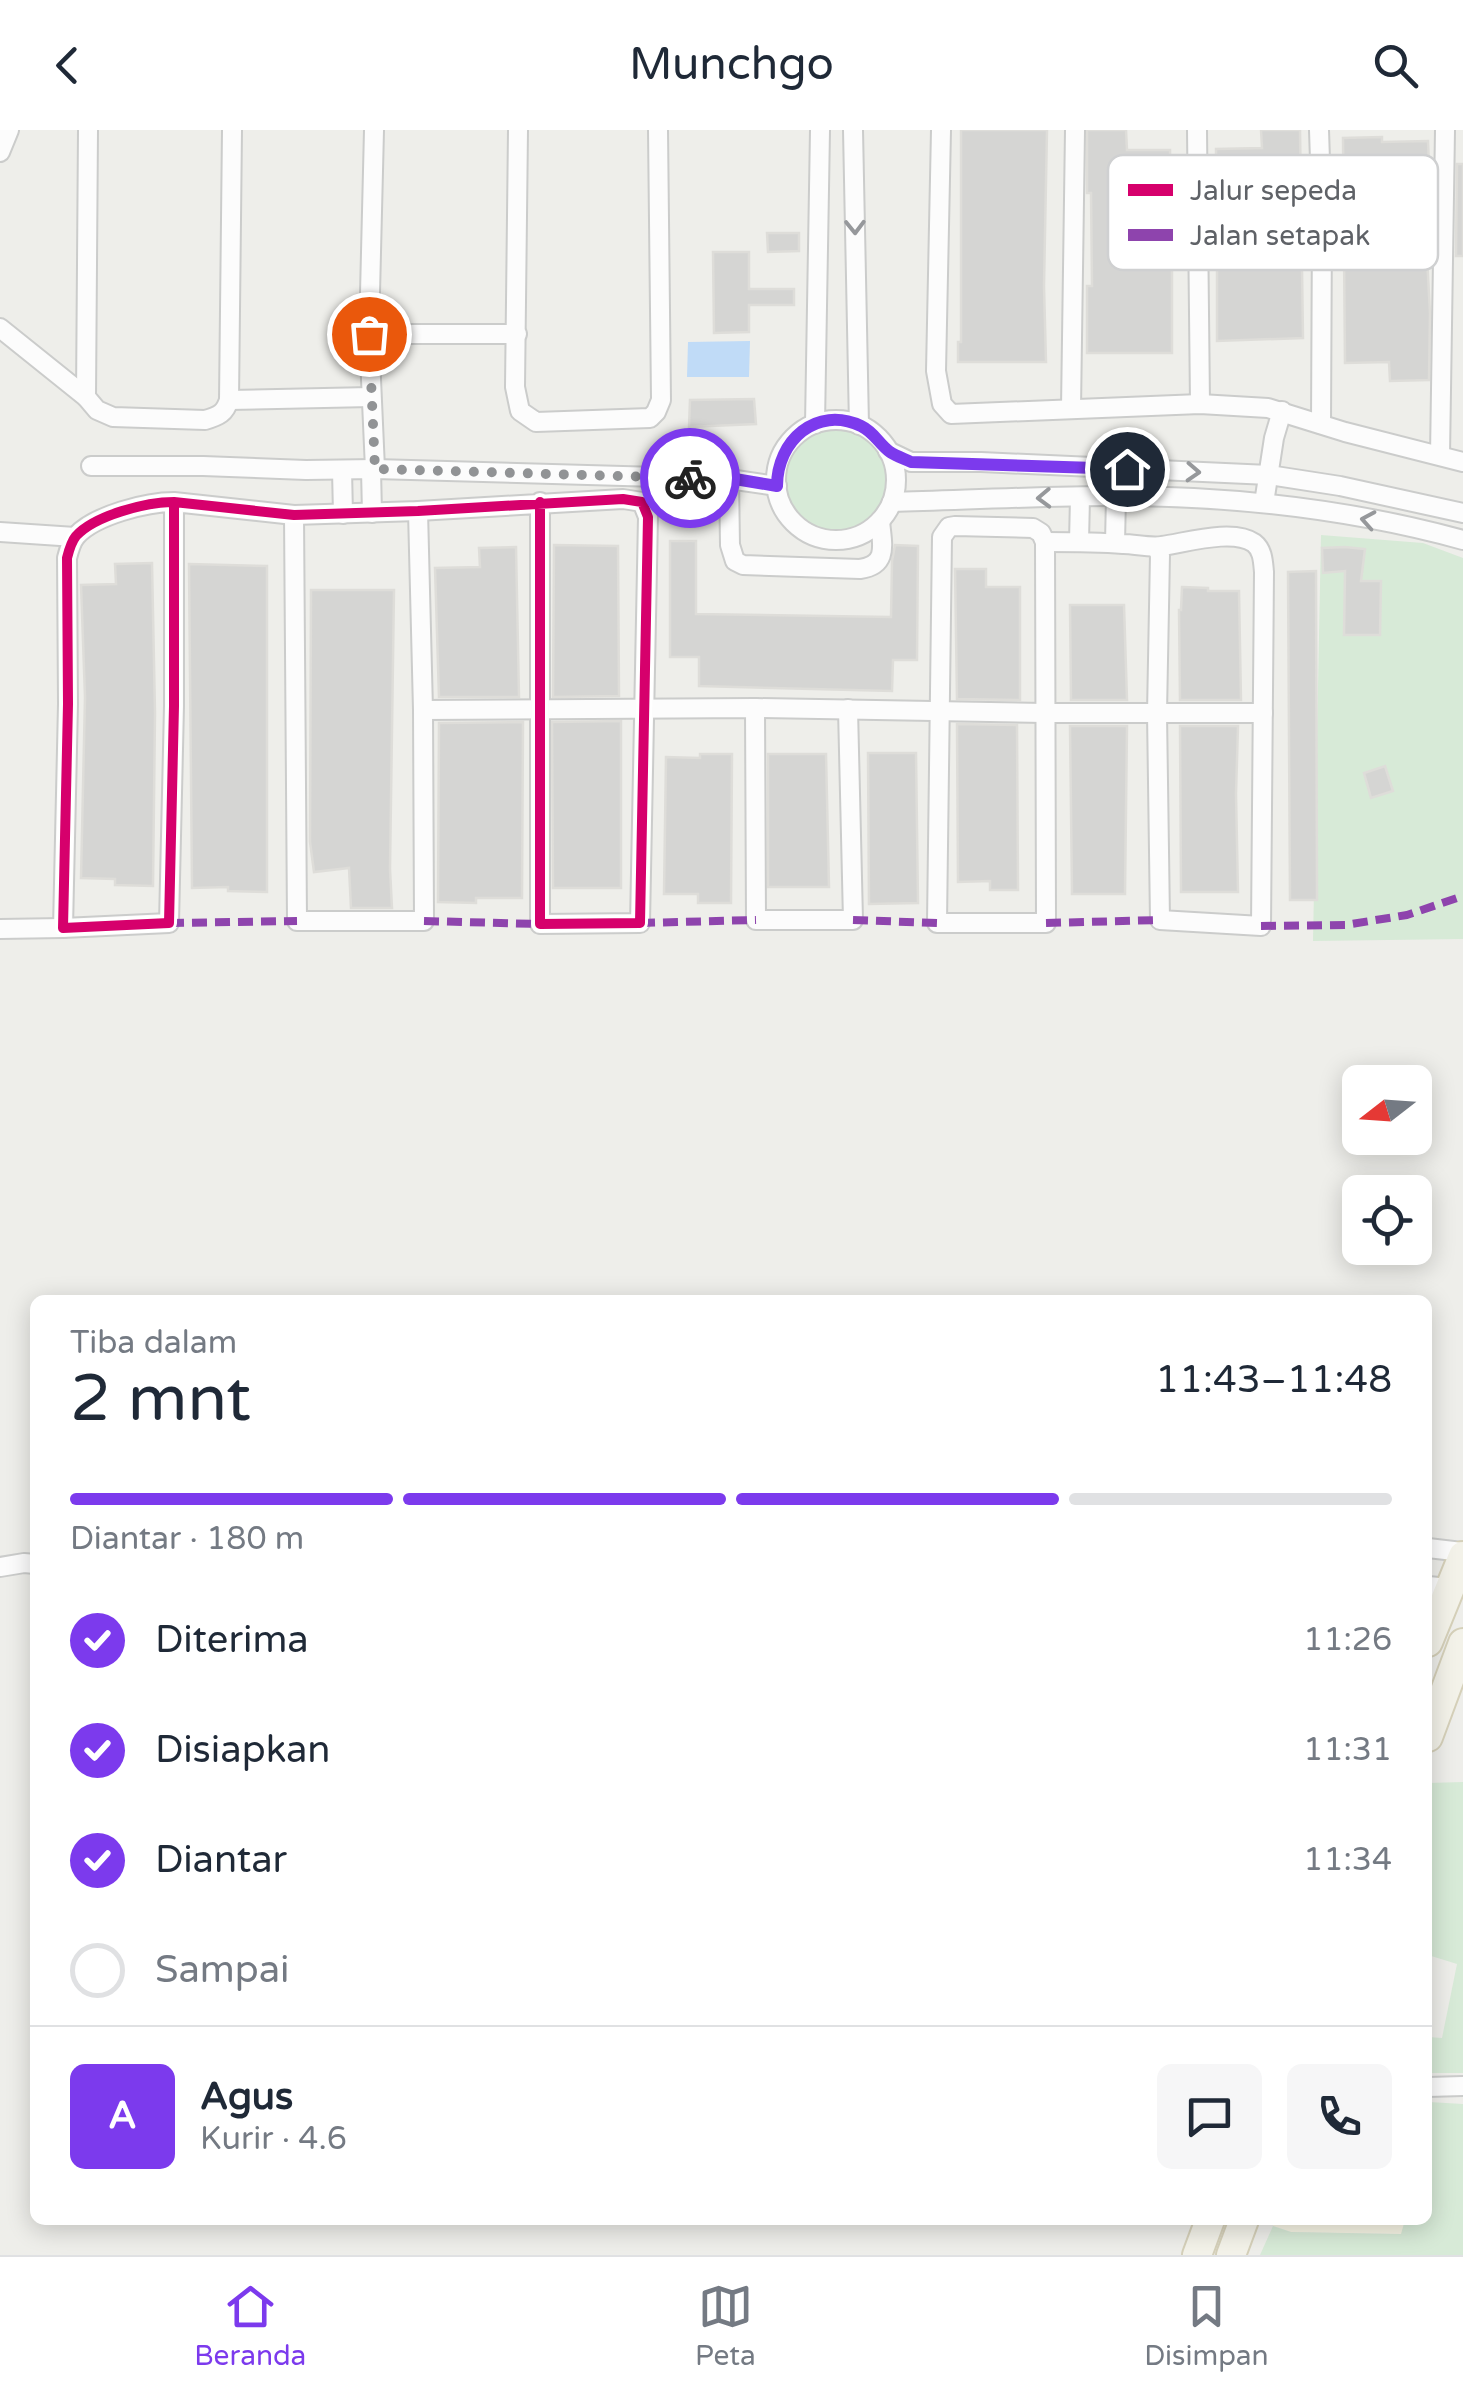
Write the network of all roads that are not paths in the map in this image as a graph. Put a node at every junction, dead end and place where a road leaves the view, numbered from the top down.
1 (8, 130) edge
2 (88, 130) edge
3 (232, 130) edge
4 (374, 130) edge
5 (518, 130) edge
6 (658, 130) edge
7 (820, 130) edge
8 (853, 130) edge
9 (941, 130) edge
10 (1075, 130) edge
11 (1197, 130) edge
12 (1319, 130) edge
13 (1445, 130) edge
14 (0, 152) edge
15 (1197, 155) edge
16 (1320, 155) edge
17 (1199, 270) edge
18 (1322, 270) edge
19 (0, 328) edge
20 (369, 334) junction
21 (517, 334) junction
22 (86, 397) junction
23 (372, 397) junction
24 (229, 400) junction
25 (1200, 404) junction
26 (1071, 408) junction
27 (1282, 411) junction
28 (816, 424) junction
29 (858, 424) junction
30 (1321, 424) junction
31 (888, 451) junction
32 (1440, 455) junction
33 (1463, 462) edge
34 (91, 466) dead end
35 (373, 469) junction
36 (342, 470) junction
37 (1268, 475) junction
38 (729, 478) junction
39 (777, 486) junction
40 (1080, 496) junction
41 (1116, 496) junction
42 (174, 502) junction
43 (540, 502) junction
44 (892, 502) junction
45 (1264, 502) junction
46 (418, 511) junction
47 (372, 513) junction
48 (1463, 513) edge
49 (343, 514) junction
50 (294, 515) junction
51 (880, 521) junction
52 (0, 532) edge
53 (75, 537) junction
54 (1463, 540) edge
55 (1045, 542) junction
56 (1079, 542) junction
57 (1114, 543) junction
58 (1156, 548) junction
59 (755, 708) junction
60 (848, 709) junction
61 (423, 710) junction
62 (645, 710) junction
63 (940, 710) junction
64 (541, 711) junction
65 (1044, 713) junction
66 (1157, 713) junction
67 (1263, 713) junction
68 (62, 928) junction
69 (0, 929) edge
70 (1432, 1549) edge
71 (1463, 1554) edge
72 (30, 1564) edge
73 (0, 1567) edge
74 (1438, 1587) edge
75 (1432, 1620) edge
76 (1463, 1643) edge
77 (1432, 1726) edge
78 (1463, 2086) edge
79 (1432, 2087) edge
80 (1208, 2225) edge
81 (1242, 2225) edge
82 (1197, 2255) edge
83 (1231, 2255) edge

1 - 14 street
2 - 22 street
3 - 24 street
4 - 20 street
5 - 21 street
6 - 21 street
7 - 28 street
8 -> 29 street
9 - 26 street
10 - 26 street
11 - 15 street
12 - 16 street
13 - 32 street
17 - 25 street
18 - 30 street
19 - 22 street
20 - 21 street
20 - 23 street
22 - 24 street
23 - 24 street
23 - 35 street
25 - 26 street
25 - 27 street
27 - 30 street
27 - 37 street
28 - 29 street
28 - 39 street
29 - 31 street
30 - 32 street
31 -> 37 street
31 - 44 street
32 - 33 street
34 - 36 street
35 - 36 street
35 - 38 street
35 - 47 street
36 - 49 street
37 - 45 street
37 - 48 street
38 - 39 street
38 - 51 street
39 - 51 street
40 - 41 street
40 -> 44 street
40 - 56 street
41 - 45 street
41 - 57 street
42 - 50 street
42 - 53 street
42 - 68 street
43 - 46 street
43 - 62 street
43 - 64 street
44 - 51 street
54 -> 45 street
46 - 47 street
46 - 61 street
47 - 49 street
49 - 50 street
50 - 61 street
52 - 53 street
53 - 68 street
55 - 56 street
55 - 63 street
55 - 65 street
56 - 57 street
57 - 58 street
58 - 66 street
58 - 67 street
59 - 60 street
59 - 60 street
59 - 62 street
60 - 63 street
61 - 64 street
62 - 64 street
62 - 64 street
63 - 65 street
63 - 65 street
65 - 66 street
66 - 67 street
66 - 67 street
68 - 69 street
70 - 71 street
71 - 74 main road
72 - 73 street
74 - 75 main road
76 - 77 main road
78 - 79 street
80 - 82 main road
81 - 83 main road

